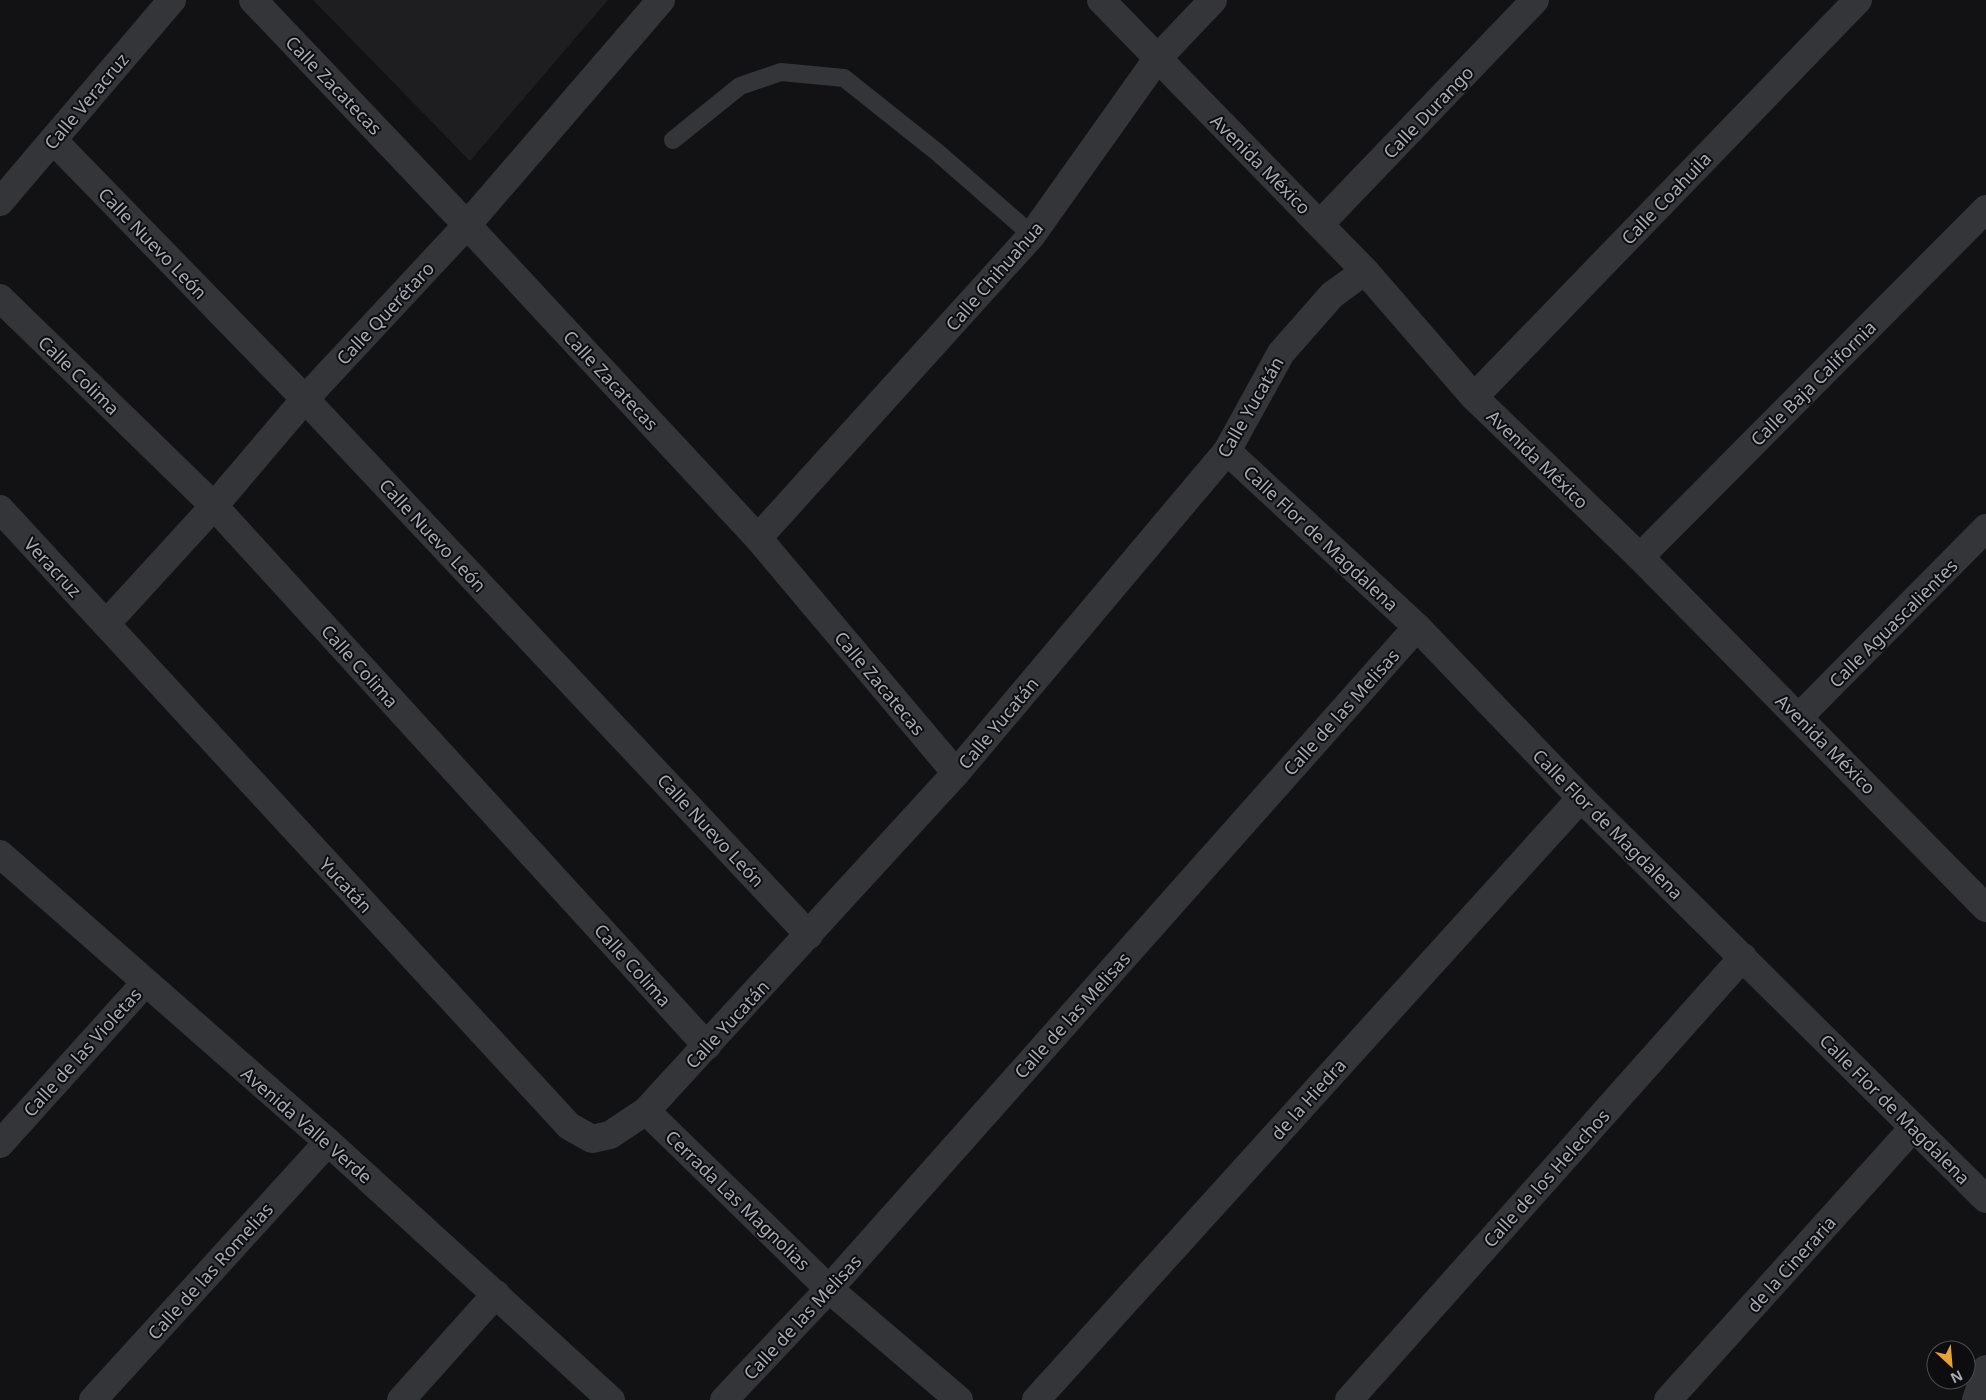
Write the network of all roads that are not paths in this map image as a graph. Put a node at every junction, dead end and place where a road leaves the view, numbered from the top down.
1 (172, 0) edge
2 (253, 0) edge
3 (661, 0) edge
4 (1101, 0) edge
5 (1213, 0) edge
6 (1535, 0) edge
7 (1858, 0) edge
8 (1157, 59) junction
9 (53, 140) junction
10 (673, 140) dead end
11 (0, 202) edge
12 (1986, 210) edge
13 (1320, 224) junction
14 (467, 225) junction
15 (1032, 235) junction
16 (1365, 271) junction
17 (0, 298) edge
18 (1474, 397) junction
19 (305, 399) junction
20 (1227, 452) junction
21 (214, 506) junction
22 (0, 509) edge
23 (1986, 528) edge
24 (758, 538) junction
25 (1640, 557) junction
26 (106, 624) junction
27 (1417, 627) junction
28 (1799, 717) junction
29 (956, 773) junction
30 (1581, 798) junction
31 (0, 854) edge
32 (1986, 908) edge
33 (809, 935) junction
34 (1742, 957) junction
35 (145, 983) junction
36 (707, 1046) junction
37 (646, 1111) junction
38 (1914, 1128) junction
39 (592, 1138) joint
40 (328, 1142) junction
41 (0, 1144) edge
42 (1986, 1200) edge
43 (829, 1289) junction
44 (496, 1294) junction
45 (1986, 1369) edge
46 (93, 1400) edge
47 (401, 1400) edge
48 (611, 1400) edge
49 (724, 1400) edge
50 (959, 1400) edge
51 (1036, 1400) edge
52 (1349, 1400) edge
53 (1668, 1400) edge
54 (1976, 1400) edge

1 - 9 street, Calle Veracruz
2 - 14 street, Calle Zacatecas
3 - 14 street, Calle Querétaro
4 - 8 street, Avenida México
5 - 8 street, Calle Chihuahua
6 - 13 street, Calle Durango
7 - 18 street, Calle Coahuila
8 - 13 street, Avenida México
8 - 15 street, Calle Chihuahua
9 - 11 street, Calle Veracruz
9 - 19 street, Calle Nuevo León
10 - 15 lane
12 - 25 street, Calle Baja California
13 - 16 street, Avenida México
14 - 19 street, Calle Querétaro
14 - 24 street, Calle Zacatecas
15 - 24 street, Calle Chihuahua
16 - 18 street, Avenida México
16 - 20 street, Calle Yucatán
17 - 21 street, Calle Colima
18 - 25 street, Avenida México
19 - 21 street, Calle Querétaro
19 - 33 street, Calle Nuevo León
20 - 27 street, Calle Flor de Magdalena
20 - 29 street, Calle Yucatán
21 - 26 street, Calle Querétaro
21 - 36 street, Calle Colima
22 - 26 street, Veracruz
23 - 28 street, Calle Aguascalientes
24 - 29 street, Calle Zacatecas
25 - 28 street, Avenida México
26 - 39 street, Yucatán
27 - 30 street, Calle Flor de Magdalena
27 - 43 street, Calle de las Melisas
28 - 32 street, Avenida México
29 - 33 street, Calle Yucatán
30 - 34 street, Calle Flor de Magdalena
30 - 51 street, de la Hiedra
31 - 35 street, Avenida Valle Verde
33 - 36 street, Calle Yucatán
34 - 38 street, Calle Flor de Magdalena
34 - 52 street, Calle de los Helechos
35 - 40 street, Avenida Valle Verde
35 - 41 street, Calle de las Violetas
36 - 37 street, Calle Yucatán
37 - 39 street, Calle Yucatán
37 - 43 street, Cerrada Las Magnolias
38 - 42 street, Calle Flor de Magdalena
38 - 53 street, de la Cineraria
40 - 44 street, Avenida Valle Verde
40 - 46 street, Calle de las Romelias
43 - 49 street, Calle de las Melisas
43 - 50 street, Cerrada Las Magnolias
44 - 47 street
44 - 48 street, Avenida Valle Verde
45 - 54 street

